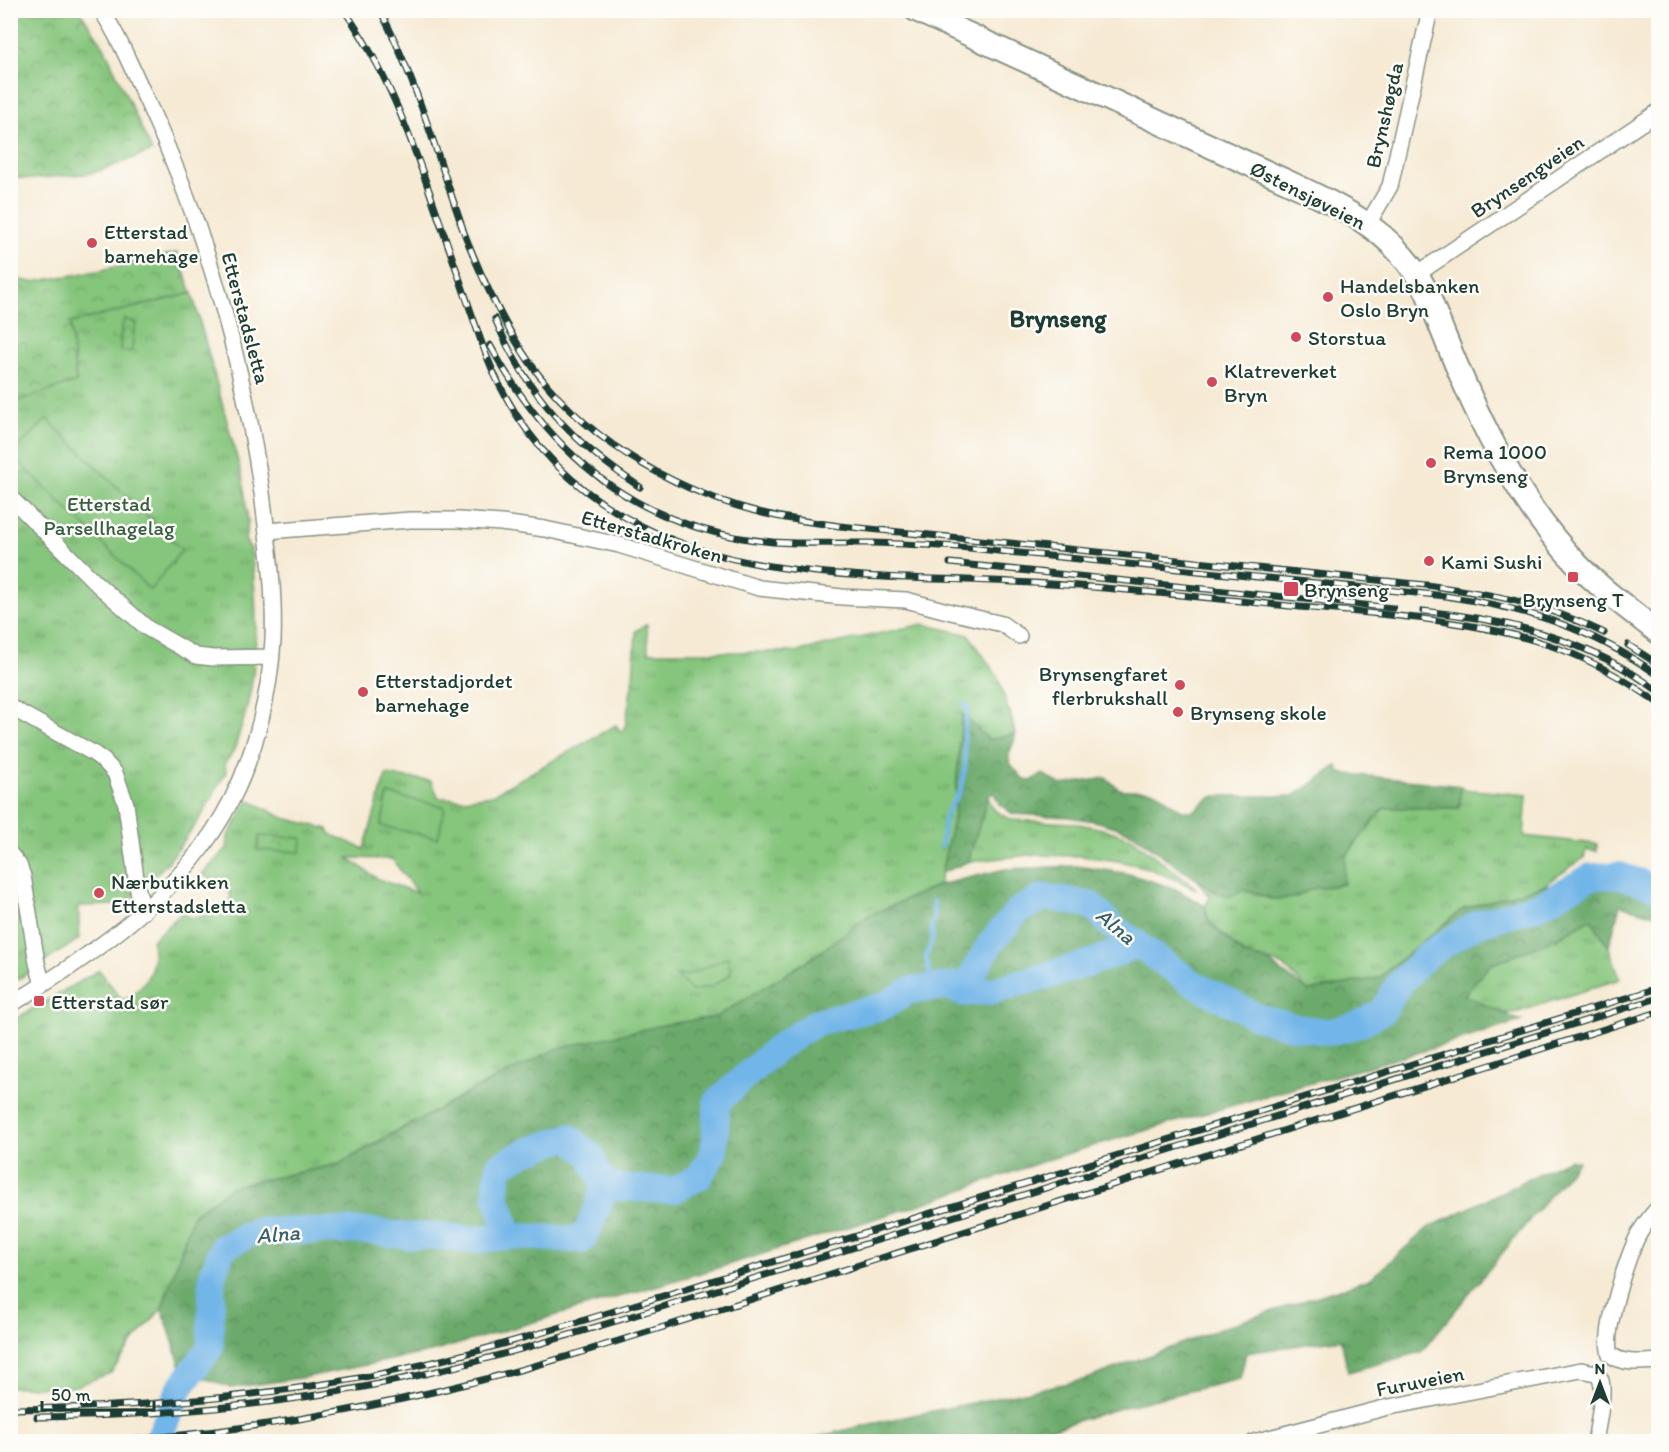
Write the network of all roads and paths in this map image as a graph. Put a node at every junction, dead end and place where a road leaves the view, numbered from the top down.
1 (100, 10) edge
2 (916, 10) edge
3 (1430, 10) edge
4 (1659, 112) edge
5 (1368, 224) junction
6 (1417, 274) junction
7 (10, 497) edge
8 (267, 531) junction
9 (1659, 632) edge
10 (1019, 636) dead end
11 (271, 657) junction
12 (10, 706) edge
13 (10, 854) edge
14 (143, 912) junction
15 (43, 985) junction
16 (10, 1005) edge
17 (1659, 1208) edge
18 (1659, 1361) edge
19 (1254, 1442) edge
20 (1595, 1442) edge

1 - 8 street, Etterstadsletta
2 - 5 main road, Østensjøveien
3 - 5 street, Brynshøgda
4 - 6 street, Brynsengveien
5 - 6 main road, Østensjøveien
6 - 9 main road, Østensjøveien
7 - 11 street
8 - 10 street, Etterstadkroken
8 - 11 street, Etterstadsletta
11 - 14 street, Etterstadsletta
12 - 14 street
13 - 15 street
14 - 15 street, Etterstadsletta
15 - 16 street, Etterstadsletta
17 - 18 street
19 - 20 street, Furuveien

